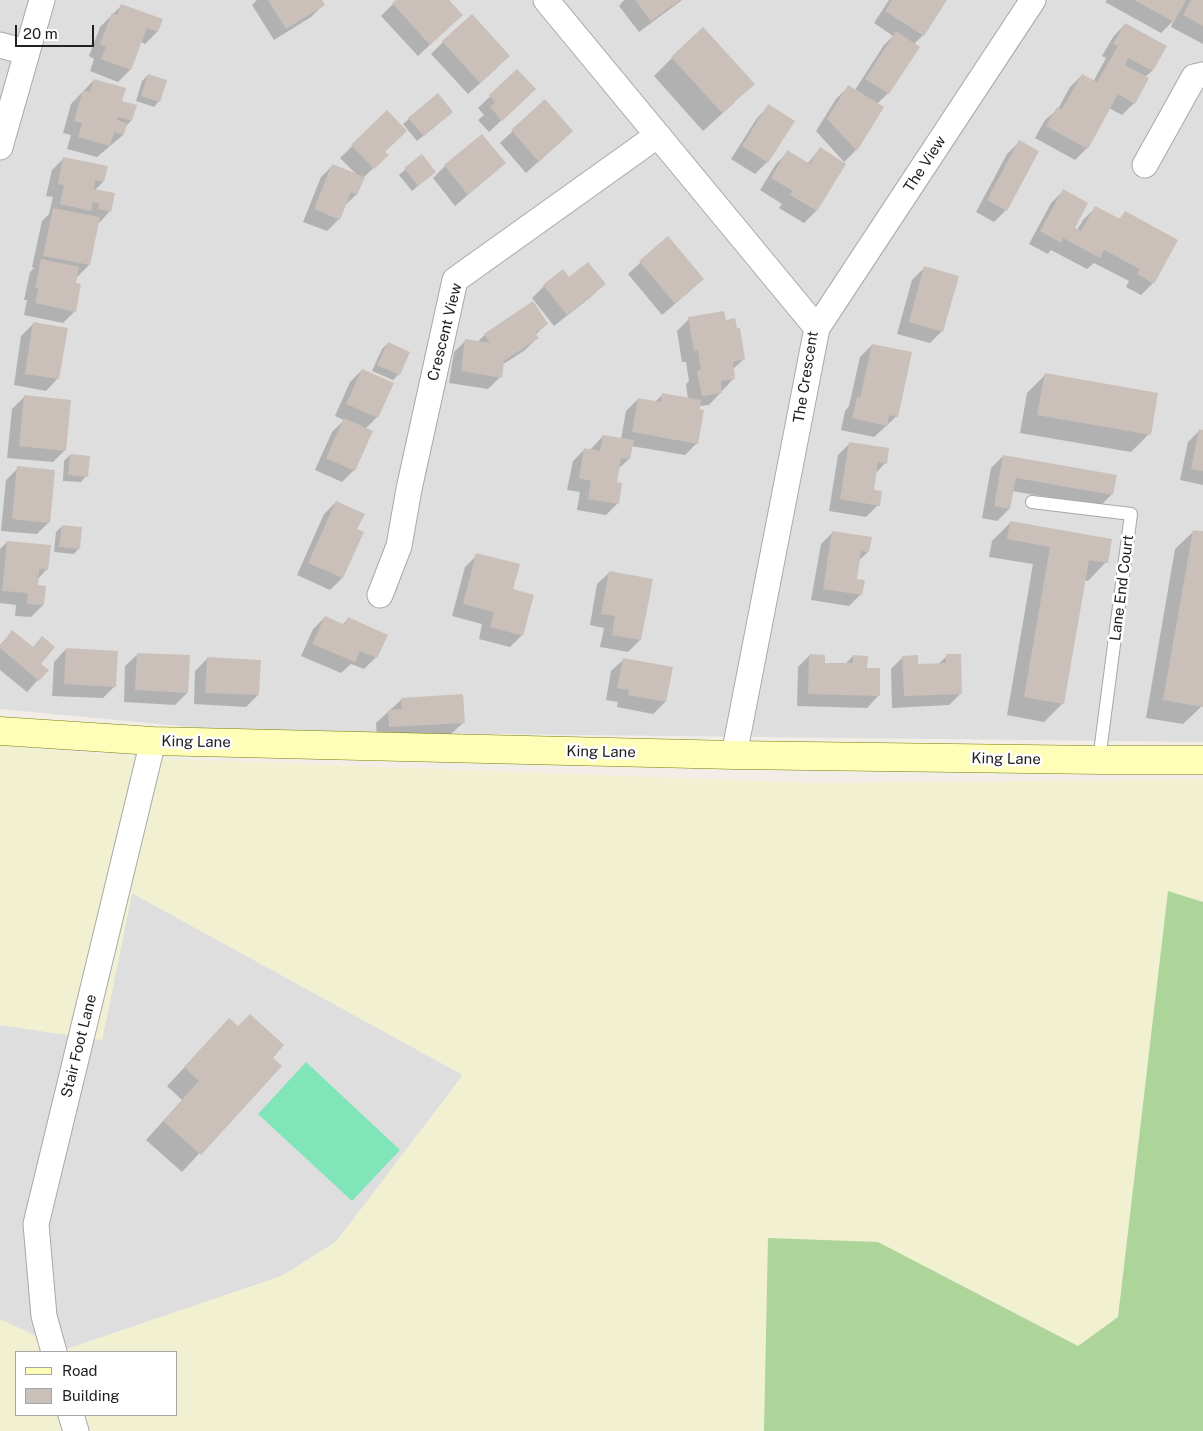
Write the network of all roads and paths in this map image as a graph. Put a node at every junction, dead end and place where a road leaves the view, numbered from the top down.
1 (42, 0) edge
2 (546, 0) edge
3 (1033, 0) edge
4 (0, 45) edge
5 (26, 52) junction
6 (1203, 75) edge
7 (658, 135) junction
8 (0, 148) edge
9 (1145, 165) dead end
10 (817, 328) junction
11 (1032, 502) dead end
12 (380, 595) dead end
13 (0, 731) edge
14 (153, 741) junction
15 (734, 755) junction
16 (1100, 760) junction
17 (1203, 760) edge
18 (54, 1351) edge
19 (71, 1416) edge
20 (76, 1431) edge

1 - 5 street
2 - 7 street, The Crescent
3 - 10 street, The View
4 - 5 street
5 - 8 street
6 - 9 street
7 - 10 street, The Crescent
7 - 12 street, Crescent View
10 - 15 street, The Crescent
11 - 16 lane, Lane End Court
13 - 14 street, King Lane
14 - 15 street, King Lane
14 - 18 street, Stair Foot Lane
15 - 16 street, King Lane
16 - 17 street, King Lane
19 - 20 street

